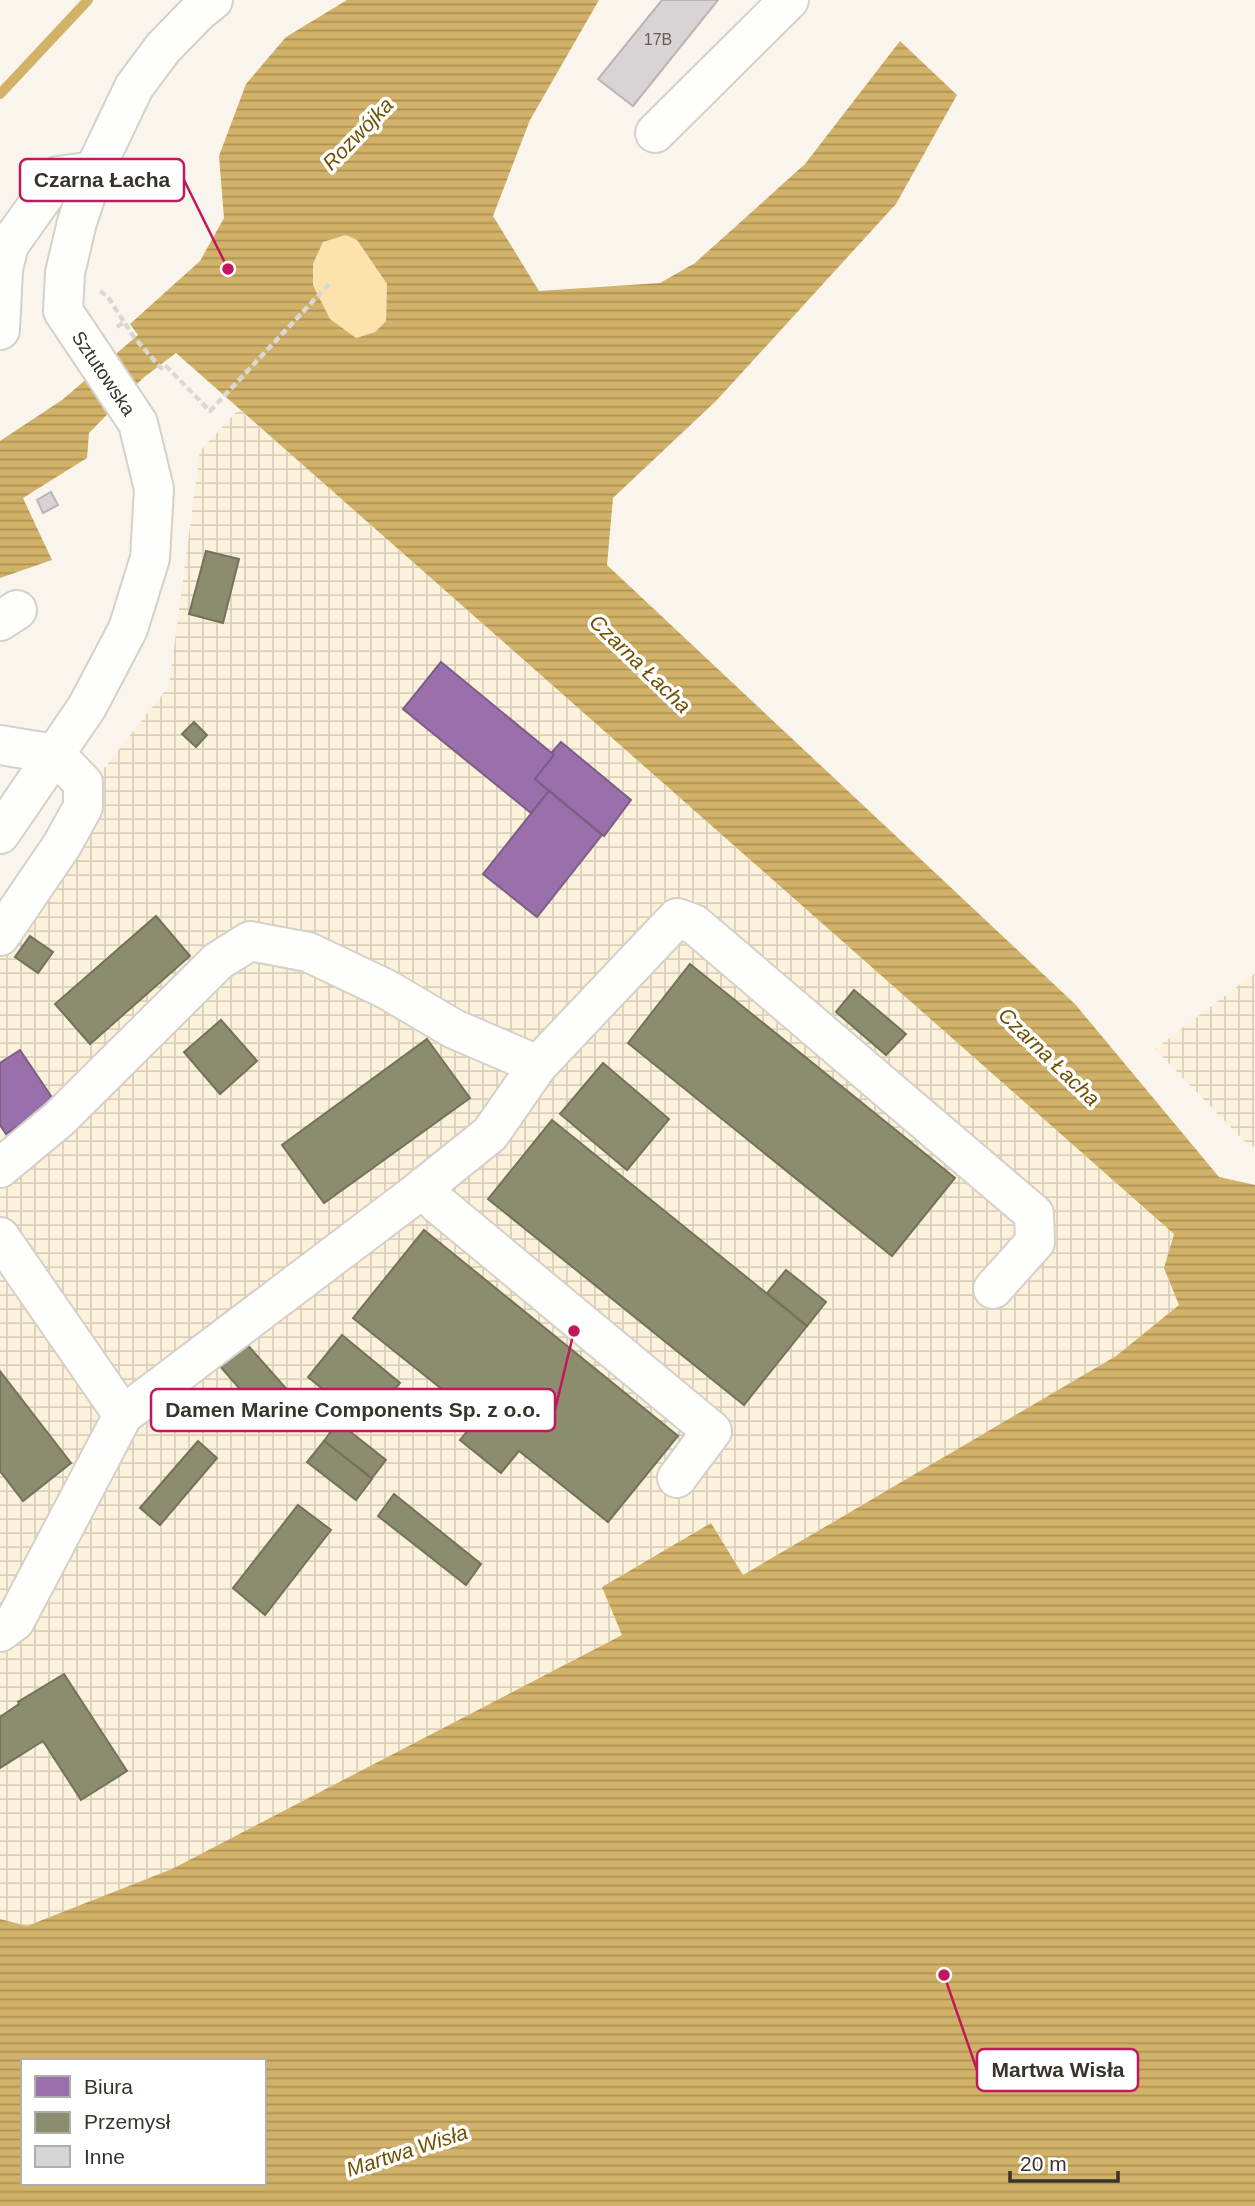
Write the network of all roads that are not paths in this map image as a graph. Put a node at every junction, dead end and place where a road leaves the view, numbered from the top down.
1 (213, 0) edge
2 (789, 0) edge
3 (655, 133) dead end
4 (94, 171) junction
5 (4, 245) edge
6 (0, 330) edge
7 (0, 745) edge
8 (55, 754) junction
9 (0, 834) edge
10 (0, 936) edge
11 (538, 1065) junction
12 (0, 1168) edge
13 (425, 1186) junction
14 (0, 1237) edge
15 (993, 1289) dead end
16 (123, 1415) junction
17 (677, 1478) dead end
18 (0, 1632) edge

1 - 4 street, Sztutowska
2 - 3 street
4 - 5 street
4 - 8 street, Sztutowska
5 - 6 street
7 - 8 street
8 - 9 street, Sztutowska
8 - 10 street
11 - 12 street
11 - 13 street
11 - 15 street
13 - 16 street
13 - 17 street
14 - 16 street
16 - 18 street

